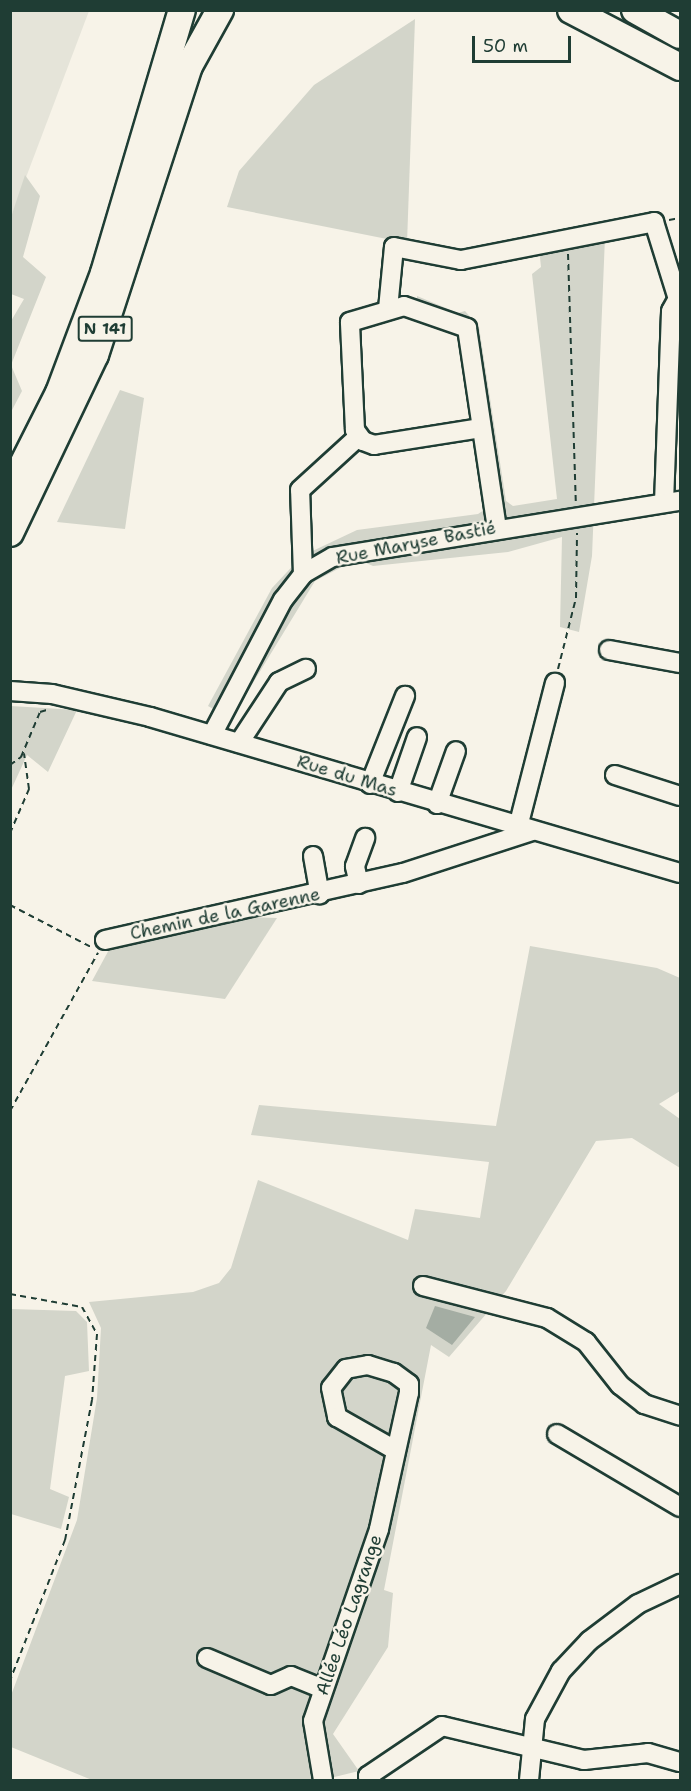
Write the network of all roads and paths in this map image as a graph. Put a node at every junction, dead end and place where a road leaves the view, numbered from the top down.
1 (167, 10) edge
2 (182, 10) edge
3 (196, 10) edge
4 (220, 10) edge
5 (571, 10) edge
6 (590, 10) edge
7 (635, 10) edge
8 (681, 35) edge
9 (681, 60) edge
10 (681, 67) edge
11 (143, 210) junction
12 (568, 239) junction
13 (104, 273) junction
14 (679, 296) edge
15 (388, 309) junction
16 (481, 428) junction
17 (358, 437) junction
18 (10, 490) edge
19 (672, 502) edge
20 (577, 515) junction
21 (497, 528) junction
22 (10, 533) edge
23 (303, 574) junction
24 (609, 650) dead end
25 (681, 663) edge
26 (306, 669) dead end
27 (555, 683) joint
28 (10, 691) edge
29 (405, 696) dead end
30 (77, 699) junction
31 (212, 735) junction
32 (417, 738) dead end
33 (239, 743) junction
34 (24, 751) junction
35 (456, 751) dead end
36 (10, 765) edge
37 (615, 775) dead end
38 (370, 784) junction
39 (398, 792) junction
40 (681, 796) edge
41 (437, 804) junction
42 (525, 829) junction
43 (10, 833) edge
44 (365, 838) dead end
45 (314, 856) dead end
46 (681, 873) edge
47 (359, 884) junction
48 (320, 894) junction
49 (10, 904) edge
50 (105, 940) joint
51 (95, 958) junction
52 (10, 1111) edge
53 (423, 1286) dead end
54 (10, 1294) edge
55 (681, 1416) edge
56 (557, 1434) dead end
57 (395, 1450) junction
58 (681, 1507) edge
59 (681, 1584) edge
60 (207, 1658) dead end
61 (10, 1680) edge
62 (323, 1689) junction
63 (530, 1748) junction
64 (681, 1762) edge
65 (324, 1780) edge
66 (371, 1780) edge
67 (529, 1780) edge

1 - 13 highway
2 - 13 highway
3 - 11 highway
4 - 11 highway
5 - 10 highway
6 - 9 highway
7 - 8 highway
11 - 22 highway, N 141
12 - 14 street
12 - 15 street
12 - 20 path
13 - 18 highway, N 141
14 - 19 street
15 - 16 street
15 - 17 street
16 - 17 street
16 - 21 street
17 - 23 street
19 - 20 street, Rue Maryse Bastié
20 - 21 street, Rue Maryse Bastié
20 - 27 path
21 - 23 street, Rue Maryse Bastié
23 - 31 street, Rue Maryse Bastié
24 - 25 street
26 - 33 street
27 - 42 street
28 - 30 street, Rue du Mas
29 - 38 street
30 - 31 street, Rue du Mas
30 - 34 path
31 - 33 street, Rue du Mas
32 - 39 street
33 - 38 street, Rue du Mas
34 - 36 path
34 - 43 path
35 - 41 street
37 - 40 street
38 - 39 street, Rue du Mas
39 - 41 street, Rue du Mas
41 - 42 street, Rue du Mas
42 - 46 street, Rue du Mas
42 - 47 street, Chemin de la Garenne
44 - 47 street
45 - 48 street
47 - 48 street, Chemin de la Garenne
48 - 50 street, Chemin de la Garenne
49 - 51 path
50 - 51 path, Chemin de la Garenne
51 - 52 path, Chemin de la Garenne
53 - 55 street
54 - 61 path
56 - 58 street
57 - 57 street, Allée Léo Lagrange
57 - 62 street, Allée Léo Lagrange
59 - 63 street
60 - 62 street
62 - 65 street, Allée Léo Lagrange
63 - 64 street
63 - 66 street
63 - 67 street

